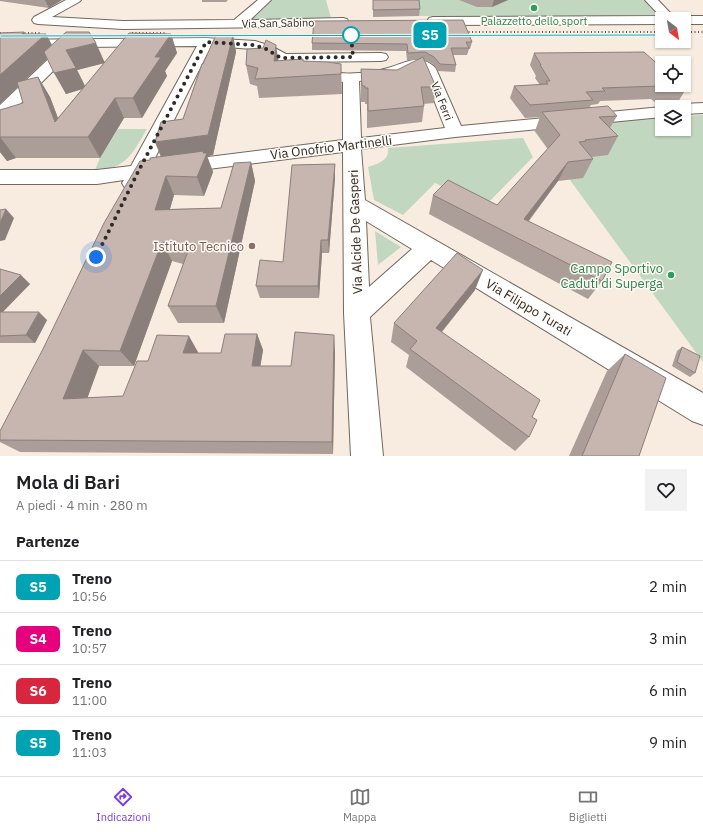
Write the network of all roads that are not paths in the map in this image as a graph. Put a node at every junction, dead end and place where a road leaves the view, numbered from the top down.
1 (75, 0) edge
2 (265, 0) edge
3 (651, 0) edge
4 (663, 12) edge
5 (655, 20) edge
6 (691, 20) edge
7 (703, 20) edge
8 (423, 21) edge
9 (353, 22) edge
10 (237, 24) junction
11 (206, 42) junction
12 (74, 43) junction
13 (0, 44) edge
14 (381, 56) dead end
15 (281, 58) junction
16 (351, 78) junction
17 (703, 108) edge
18 (691, 109) edge
19 (655, 113) edge
20 (0, 114) edge
21 (455, 132) junction
22 (352, 145) junction
23 (138, 172) junction
24 (0, 176) edge
25 (124, 200) edge
26 (355, 204) junction
27 (430, 247) junction
28 (357, 314) junction
29 (703, 410) edge
30 (367, 456) edge

1 - 10 street, Via San Sabino
2 - 10 street
3 - 4 street
5 - 8 street
6 - 7 street
9 - 10 street, Via San Sabino
11 - 12 street
11 - 15 street
11 - 23 street
12 - 13 street
12 - 20 street
14 - 15 street
15 - 16 street
16 - 21 street, Via Ferri
16 - 22 street, Via Alcide De Gasperi
17 - 18 street
19 - 21 street, Via Onofrio Martinelli
21 - 22 street, Via Onofrio Martinelli
22 - 23 street, Via Onofrio Martinelli
22 - 26 street, Via Alcide De Gasperi
23 - 24 street, Via Onofrio Martinelli
23 - 25 street
26 - 27 street, Via Filippo Turati
26 - 28 street, Via Alcide De Gasperi
27 - 28 street, Via Alcide De Gasperi
27 - 29 street, Via Filippo Turati
28 - 30 street, Via Alcide De Gasperi

